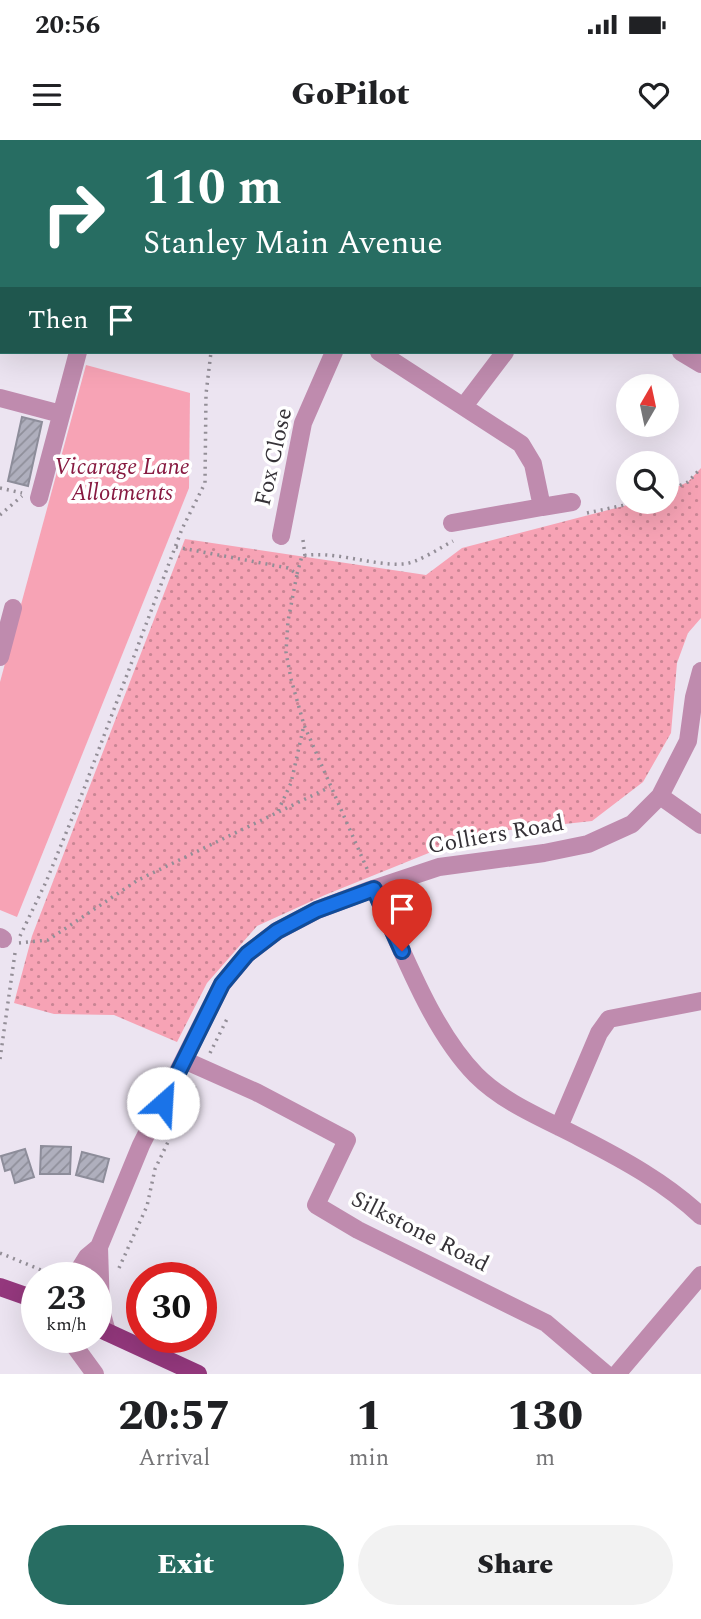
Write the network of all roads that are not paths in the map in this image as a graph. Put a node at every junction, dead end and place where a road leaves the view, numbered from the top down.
1 (77, 354) edge
2 (333, 354) edge
3 (382, 354) edge
4 (503, 354) edge
5 (684, 354) edge
6 (701, 365) edge
7 (0, 398) edge
8 (464, 406) junction
9 (61, 414) junction
10 (32, 496) road end
11 (572, 502) dead end
12 (542, 507) junction
13 (452, 523) dead end
14 (281, 536) dead end
15 (13, 608) dead end
16 (0, 657) edge
17 (701, 671) edge
18 (660, 796) junction
19 (701, 825) edge
20 (374, 889) junction
21 (701, 1001) edge
22 (184, 1060) junction
23 (559, 1127) junction
24 (701, 1216) edge
25 (99, 1247) junction
26 (81, 1262) edge
27 (99, 1262) edge
28 (701, 1275) edge
29 (0, 1287) edge
30 (21, 1294) edge
31 (112, 1335) edge
32 (80, 1353) edge
33 (95, 1374) edge
34 (198, 1374) edge
35 (606, 1374) edge
36 (617, 1374) edge

1 - 9 street
2 - 14 street, Fox Close
3 - 8 street
4 - 8 street
5 - 6 street
7 - 9 street
8 - 12 street
9 - 10 street
11 - 12 street
12 - 13 street
15 - 16 street
17 - 18 street, Colliers Road
18 - 19 street
18 - 20 street, Colliers Road
20 - 22 street, Colliers Road
20 - 23 street
21 - 23 street
22 - 25 street, Colliers Road
22 - 35 street, Silkstone Road
23 - 24 street
25 - 26 street, Colliers Road
25 - 27 street, Colliers Road
28 - 36 street
29 - 30 main road
31 - 34 main road
32 - 33 street

